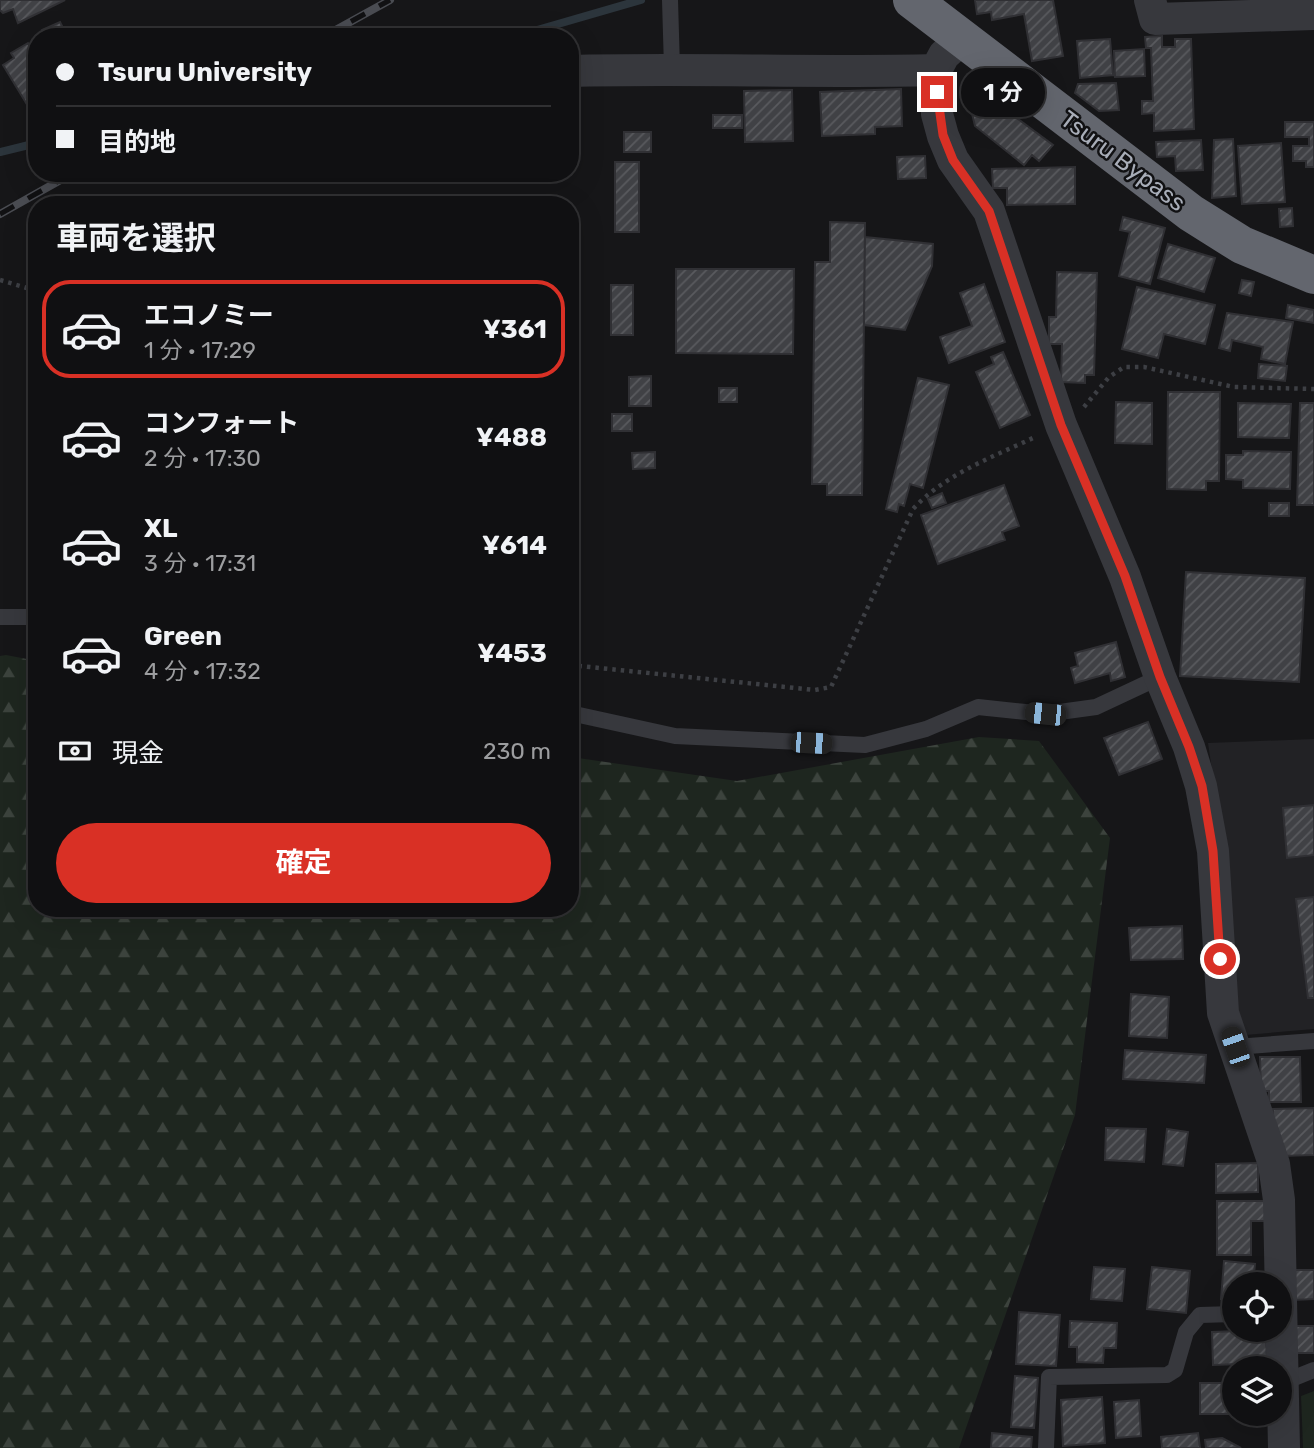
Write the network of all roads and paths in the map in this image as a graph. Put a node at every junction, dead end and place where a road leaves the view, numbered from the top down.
1 (912, 0) edge
2 (1150, 0) edge
3 (670, 2) edge
4 (1314, 14) edge
5 (962, 39) junction
6 (672, 68) junction
7 (579, 71) edge
8 (936, 71) junction
9 (1314, 275) edge
10 (0, 280) edge
11 (28, 288) edge
12 (1314, 389) edge
13 (1061, 425) junction
14 (0, 617) edge
15 (28, 617) edge
16 (579, 665) edge
17 (1160, 677) junction
18 (579, 715) edge
19 (1314, 1041) edge
20 (1235, 1047) junction
21 (1280, 1272) edge
22 (1222, 1314) edge
23 (1314, 1370) edge
24 (1292, 1379) edge
25 (1284, 1426) edge
26 (1046, 1448) edge
27 (1284, 1448) edge

1 - 5 highway, Tsuru Bypass
2 - 4 street
3 - 6 lane
5 - 8 street
5 - 9 highway, Tsuru Bypass
6 - 7 street
6 - 8 street
8 - 13 street
10 - 11 path
12 - 13 path
13 - 16 path
13 - 17 street
14 - 15 lane
17 - 18 lane
17 - 20 street
19 - 20 lane
20 - 21 street
22 - 26 lane
23 - 24 lane
25 - 27 street

